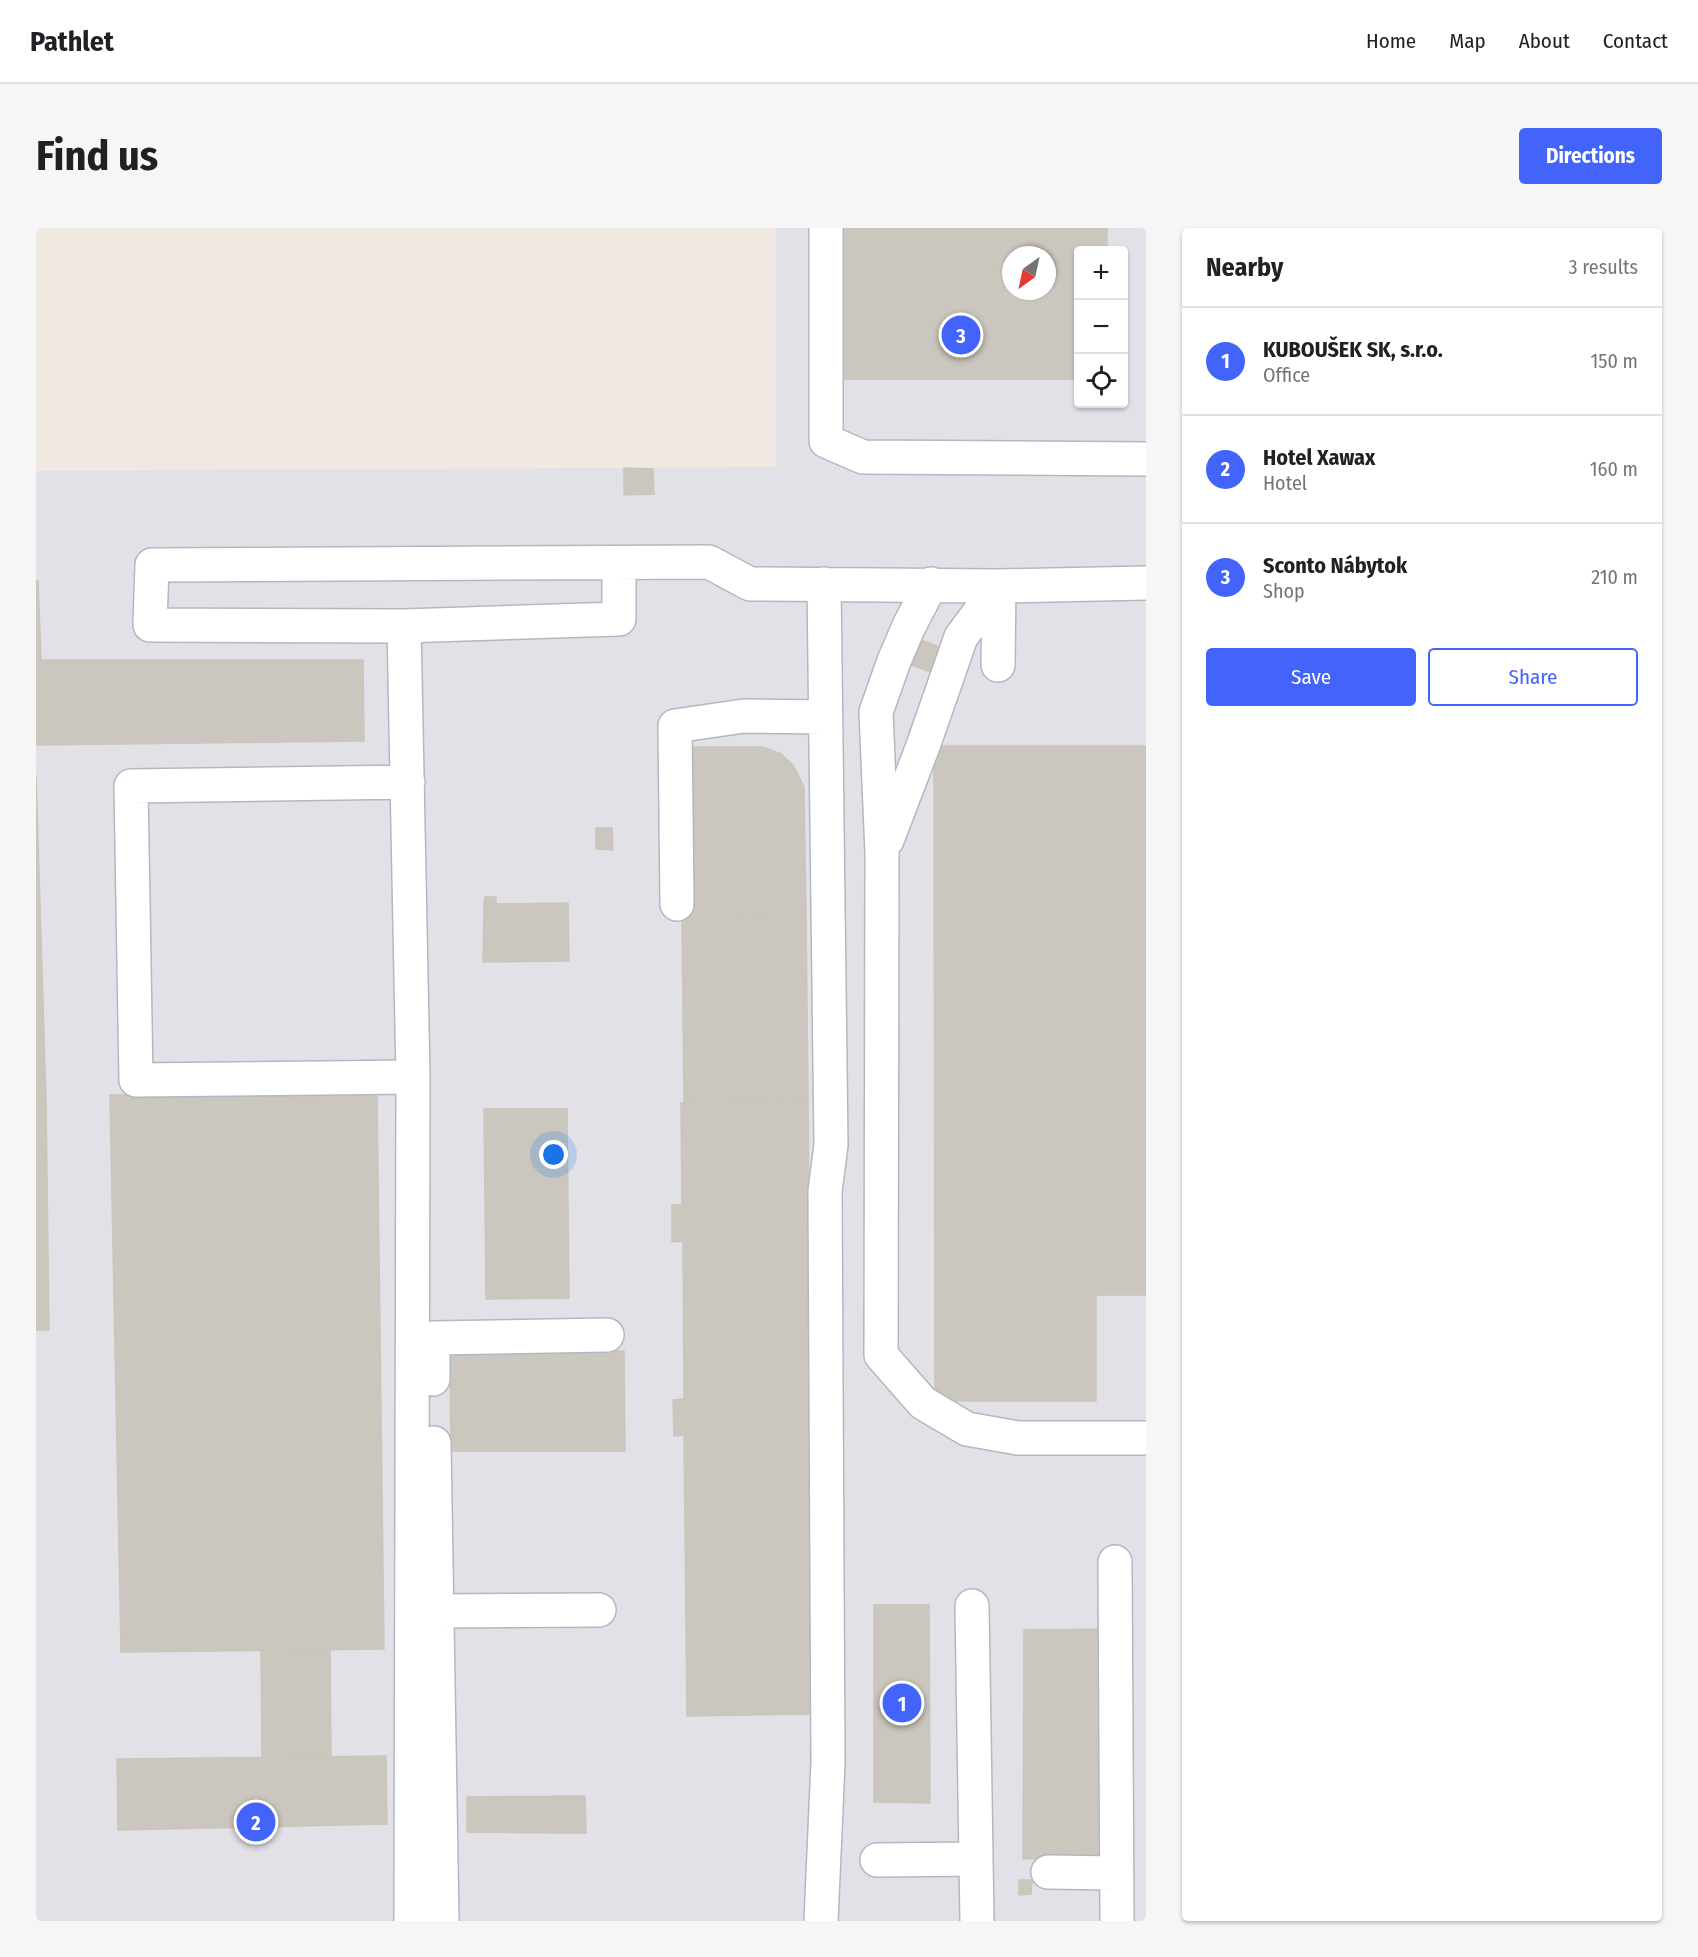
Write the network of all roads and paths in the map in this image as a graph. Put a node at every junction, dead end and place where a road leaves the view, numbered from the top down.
1 (826, 228) edge
2 (1146, 459) edge
3 (619, 563) junction
4 (1146, 583) edge
5 (824, 584) junction
6 (931, 584) junction
7 (999, 586) junction
8 (404, 626) junction
9 (998, 665) dead end
10 (825, 717) junction
11 (408, 782) junction
12 (882, 853) junction
13 (677, 904) dead end
14 (413, 1077) junction
15 (607, 1335) dead end
16 (1146, 1438) edge
17 (1115, 1562) dead end
18 (972, 1606) dead end
19 (599, 1610) dead end
20 (437, 1611) junction
21 (976, 1859) junction
22 (877, 1860) dead end
23 (1048, 1872) dead end
24 (1116, 1873) junction
25 (411, 1921) edge
26 (442, 1921) edge
27 (821, 1921) edge
28 (977, 1921) edge
29 (1116, 1921) edge

1 - 2 lane
3 - 5 lane
3 - 8 lane
3 - 8 lane
4 - 7 lane
5 - 6 lane
5 - 10 lane
6 - 7 lane
6 - 12 lane
7 - 9 lane
7 - 12 lane
8 - 11 lane
10 - 13 lane
10 - 27 lane
11 - 14 lane
11 - 14 lane
12 - 16 lane
14 - 25 lane
15 - 20 lane
17 - 24 lane
18 - 21 lane
19 - 20 lane
20 - 26 lane
21 - 22 lane
21 - 28 lane
23 - 24 lane
24 - 29 lane

